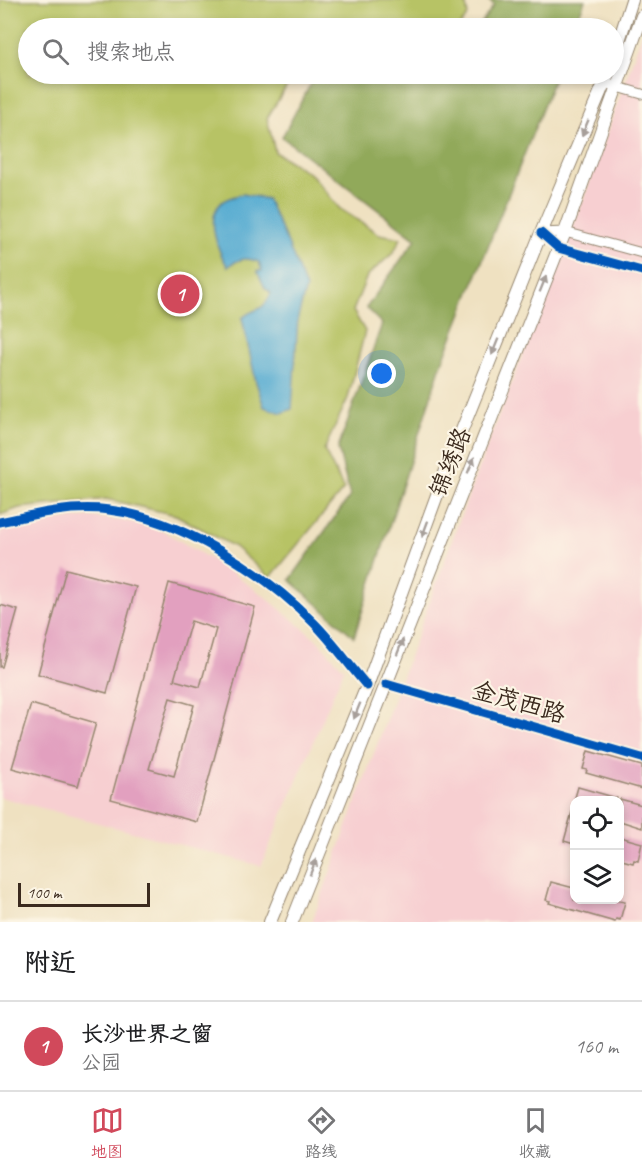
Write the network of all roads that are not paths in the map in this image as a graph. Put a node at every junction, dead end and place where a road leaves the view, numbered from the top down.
1 (632, 0) edge
2 (642, 16) edge
3 (624, 25) edge
4 (624, 67) edge
5 (604, 84) edge
6 (613, 84) edge
7 (618, 84) edge
8 (617, 87) junction
9 (642, 94) edge
10 (564, 232) junction
11 (541, 233) junction
12 (558, 248) junction
13 (642, 253) edge
14 (642, 271) edge
15 (0, 522) edge
16 (386, 684) junction
17 (367, 686) junction
18 (642, 758) edge
19 (270, 922) edge
20 (292, 922) edge

1 - 3 main road
2 - 4 main road, 锦绣路
5 -> 11 main road, 锦绣路
6 - 8 street
7 - 8 main road, 锦绣路
8 - 9 street
8 - 10 main road, 锦绣路
10 - 11 street
10 - 12 main road, 锦绣路
10 - 13 street
11 - 12 street
11 -> 17 main road, 锦绣路
12 - 14 street
16 -> 12 main road, 锦绣路
15 - 17 street
16 - 18 street, 金茂西路
20 -> 16 main road, 锦绣路
17 -> 19 main road, 锦绣路

